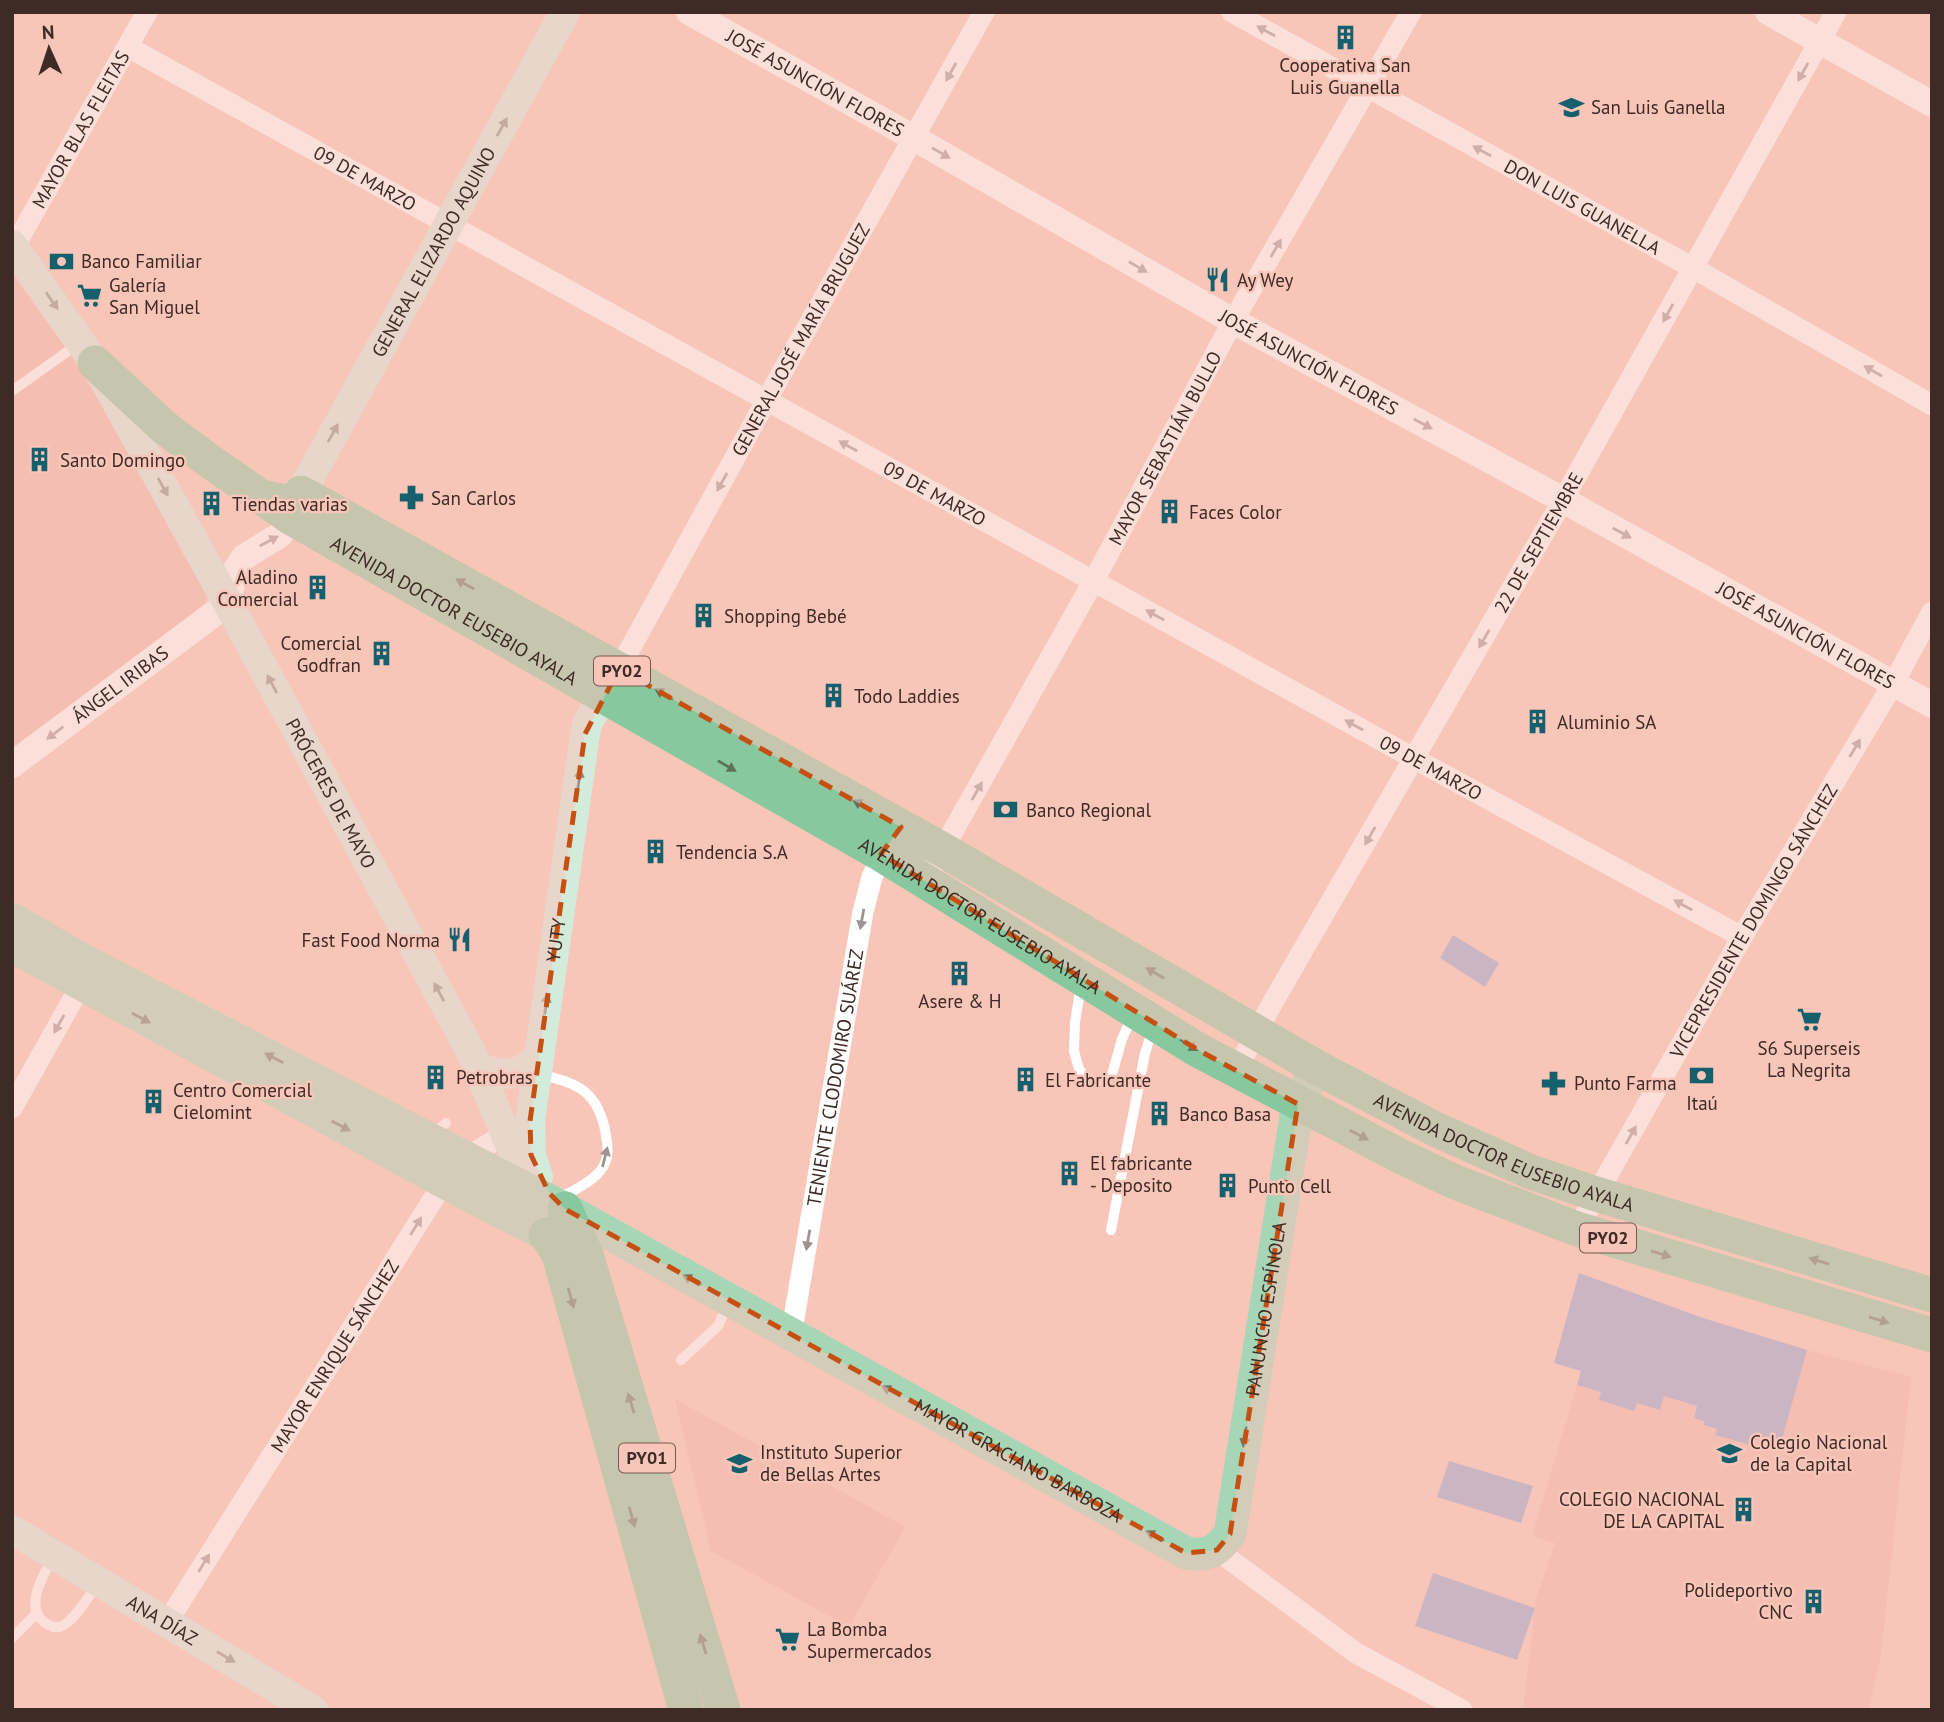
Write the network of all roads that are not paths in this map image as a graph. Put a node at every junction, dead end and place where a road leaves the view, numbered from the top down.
1 (147, 12) edge
2 (565, 12) edge
3 (689, 12) edge
4 (984, 12) edge
5 (1232, 12) edge
6 (1411, 12) edge
7 (1768, 12) edge
8 (1836, 12) edge
9 (1820, 41) junction
10 (128, 47) junction
11 (1368, 88) junction
12 (1932, 104) edge
13 (914, 138) junction
14 (449, 225) junction
15 (13, 246) edge
16 (1693, 268) junction
17 (1233, 321) junction
18 (88, 352) junction
19 (12, 391) edge
20 (766, 401) junction
21 (1932, 405) edge
22 (1563, 500) junction
23 (295, 505) junction
24 (1093, 582) junction
25 (227, 604) junction
26 (1932, 612) edge
27 (612, 683) junction
28 (1893, 684) junction
29 (1932, 705) edge
30 (1415, 759) junction
31 (12, 765) edge
32 (891, 840) junction
33 (943, 850) junction
34 (925, 881) junction
35 (12, 919) edge
36 (1742, 937) junction
37 (12, 946) edge
38 (86, 975) junction
39 (1083, 979) junction
40 (1145, 1017) junction
41 (1257, 1032) junction
42 (475, 1063) junction
43 (538, 1065) junction
44 (1316, 1068) junction
45 (1236, 1070) junction
46 (1298, 1104) junction
47 (12, 1108) edge
48 (518, 1128) junction
49 (454, 1170) junction
50 (1596, 1194) junction
51 (549, 1209) junction
52 (1577, 1229) junction
53 (1111, 1230) dead end
54 (1932, 1295) edge
55 (729, 1301) junction
56 (1932, 1335) edge
57 (791, 1336) junction
58 (681, 1360) dead end
59 (12, 1530) edge
60 (1217, 1550) junction
61 (55, 1555) junction
62 (100, 1581) junction
63 (37, 1613) junction
64 (168, 1621) junction
65 (12, 1638) edge
66 (667, 1642) junction
67 (313, 1710) edge
68 (686, 1710) edge
69 (693, 1710) edge
70 (723, 1710) edge
71 (1462, 1710) edge

1 - 10 street, MAYOR BLAS FLEITAS
14 -> 2 main road, GENERAL ELIZARDO AQUINO
3 - 13 street, JOSÉ ASUNCIÓN FLORES
4 -> 13 street, GENERAL JOSÉ MARÍA BRUGUEZ
11 -> 5 street, DON LUIS GUANELLA
6 - 11 street, MAYOR SEBASTIÁN BULLO
7 - 9 street
8 - 9 street, 22 DE SEPTIEMBRE
9 - 12 street
9 -> 16 street, 22 DE SEPTIEMBRE
10 - 14 street, 09 DE MARZO
10 - 15 street, MAYOR BLAS FLEITAS
16 -> 11 street, DON LUIS GUANELLA
17 -> 11 street, MAYOR SEBASTIÁN BULLO
13 -> 17 street, JOSÉ ASUNCIÓN FLORES
13 - 20 street, GENERAL JOSÉ MARÍA BRUGUEZ
14 - 20 street, 09 DE MARZO
23 -> 14 main road, GENERAL ELIZARDO AQUINO
15 -> 18 main road, PY02
21 -> 16 street, DON LUIS GUANELLA
16 -> 22 street, 22 DE SEPTIEMBRE
17 -> 22 street, JOSÉ ASUNCIÓN FLORES
17 - 24 street, MAYOR SEBASTIÁN BULLO
18 - 19 lane
18 - 23 highway, AVENIDA DOCTOR EUSEBIO AYALA / PY02
18 -> 25 main road, PRÓCERES DE MAYO
24 -> 20 street, 09 DE MARZO
20 -> 27 street, GENERAL JOSÉ MARÍA BRUGUEZ
22 -> 28 street, JOSÉ ASUNCIÓN FLORES
22 -> 30 street, 22 DE SEPTIEMBRE
25 -> 23 street
23 - 27 highway, AVENIDA DOCTOR EUSEBIO AYALA / PY02
30 -> 24 street, 09 DE MARZO
33 -> 24 street, MAYOR SEBASTIÁN BULLO
25 -> 31 street, ÁNGEL IRIBAS
42 -> 25 main road, PRÓCERES DE MAYO
26 - 28 street, VICEPRESIDENTE DOMINGO SÁNCHEZ
27 - 32 highway, AVENIDA DOCTOR EUSEBIO AYALA / PY02
43 -> 27 main road, YUTY
28 - 29 street, JOSÉ ASUNCIÓN FLORES
36 -> 28 street, VICEPRESIDENTE DOMINGO SÁNCHEZ
36 -> 30 street, 09 DE MARZO
30 -> 41 street, 22 DE SEPTIEMBRE
32 - 33 highway, AVENIDA DOCTOR EUSEBIO AYALA / PY02
32 - 34 highway, AVENIDA DOCTOR EUSEBIO AYALA / PY02
32 -> 57 street, TENIENTE CLODOMIRO SUÁREZ
33 - 34 street
41 -> 33 highway, AVENIDA DOCTOR EUSEBIO AYALA / PY02
34 - 39 highway, AVENIDA DOCTOR EUSEBIO AYALA / PY02
35 - 38 main road
50 -> 36 street, VICEPRESIDENTE DOMINGO SÁNCHEZ
37 - 38 main road
38 -> 47 street
38 -> 49 main road
49 -> 38 main road
39 - 40 highway, AVENIDA DOCTOR EUSEBIO AYALA / PY02
39 - 40 lane
40 -> 45 highway, AVENIDA DOCTOR EUSEBIO AYALA / PY02
40 - 53 lane
41 - 44 highway, AVENIDA DOCTOR EUSEBIO AYALA / PY02
41 - 45 street, 22 DE SEPTIEMBRE
42 - 43 main road
42 - 48 main road, PRÓCERES DE MAYO
43 - 48 main road, YUTY
51 -> 43 lane
44 - 46 main road, PANUNCIO ESPÍNOLA
44 - 50 highway, AVENIDA DOCTOR EUSEBIO AYALA / PY02
45 - 46 highway, AVENIDA DOCTOR EUSEBIO AYALA / PY02
46 -> 52 highway, AVENIDA DOCTOR EUSEBIO AYALA / PY02
46 -> 60 main road, PANUNCIO ESPÍNOLA
48 - 49 street, MAYOR ENRIQUE SÁNCHEZ
48 - 51 main road, PRÓCERES DE MAYO
49 - 51 main road
49 - 51 main road
64 -> 49 street, MAYOR ENRIQUE SÁNCHEZ
50 - 52 street, VICEPRESIDENTE DOMINGO SÁNCHEZ
54 -> 50 highway, AVENIDA DOCTOR EUSEBIO AYALA / PY02
55 -> 51 main road, MAYOR GRACIANO BARBOZA
51 -> 66 highway, PY01
70 -> 51 highway, PY01
52 -> 56 highway, AVENIDA DOCTOR EUSEBIO AYALA / PY02
55 - 57 main road, MAYOR GRACIANO BARBOZA
55 - 58 lane
60 -> 57 main road, MAYOR GRACIANO BARBOZA
59 - 61 main road, ANA DÍAZ
60 - 71 street
61 - 62 main road, ANA DÍAZ
61 - 63 lane
62 - 63 lane
62 - 64 main road, ANA DÍAZ
63 - 65 lane
64 -> 67 main road, ANA DÍAZ
66 - 68 highway, PY01
66 - 69 main road

